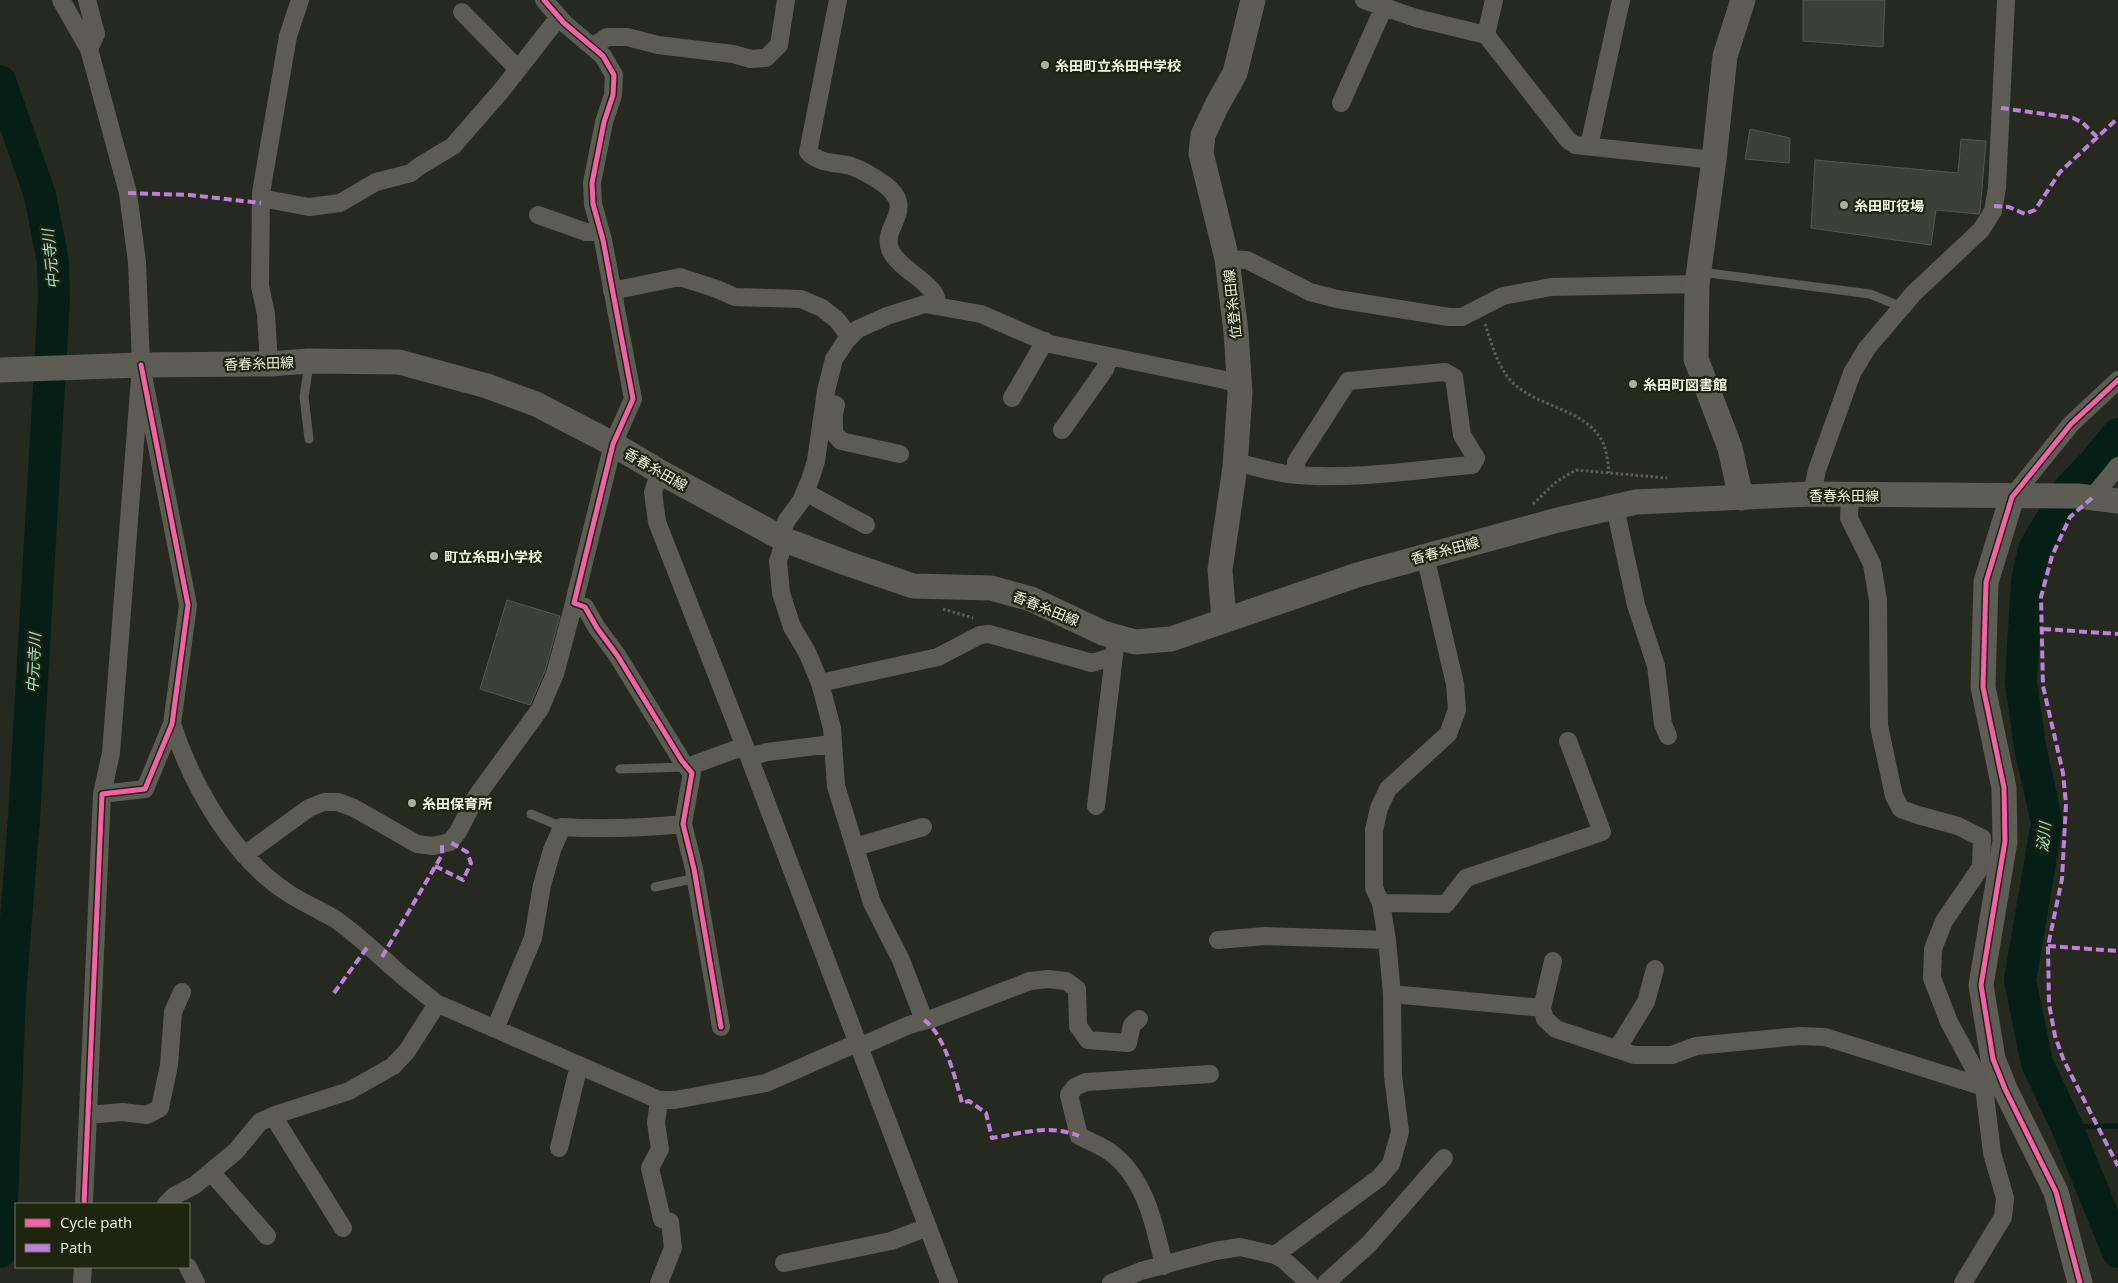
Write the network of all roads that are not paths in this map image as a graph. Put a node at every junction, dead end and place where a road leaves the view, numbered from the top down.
1 (61, 0) edge
2 (88, 0) edge
3 (300, 0) edge
4 (544, 0) edge
5 (786, 0) edge
6 (838, 0) edge
7 (1252, 0) edge
8 (1364, 0) edge
9 (1494, 0) edge
10 (1621, 0) edge
11 (1743, 0) edge
12 (2006, 0) edge
13 (1384, 7) junction
14 (462, 12) dead end
15 (559, 17) junction
16 (1486, 35) junction
17 (594, 46) junction
18 (89, 49) junction
19 (518, 69) junction
20 (1341, 102) dead end
21 (1590, 146) junction
22 (1714, 160) junction
23 (261, 198) junction
24 (538, 215) dead end
25 (600, 232) junction
26 (1227, 259) junction
27 (1698, 278) junction
28 (612, 291) junction
29 (938, 306) junction
30 (1902, 307) junction
31 (850, 337) junction
32 (1044, 341) junction
33 (1109, 356) junction
34 (309, 361) junction
35 (269, 364) junction
36 (130, 366) junction
37 (0, 370) edge
38 (2118, 380) edge
39 (1240, 386) junction
40 (1012, 398) dead end
41 (824, 402) junction
42 (1062, 430) dead end
43 (309, 440) dead end
44 (613, 444) junction
45 (900, 454) dead end
46 (1236, 462) junction
47 (2118, 466) edge
48 (660, 472) junction
49 (1296, 474) junction
50 (805, 492) junction
51 (1812, 494) junction
52 (1850, 494) junction
53 (2012, 497) junction
54 (2085, 497) junction
55 (1742, 498) junction
56 (2118, 501) edge
57 (1615, 507) junction
58 (866, 525) dead end
59 (782, 538) junction
60 (1424, 556) junction
61 (574, 603) junction
62 (1224, 620) junction
63 (1115, 646) junction
64 (820, 683) junction
65 (172, 724) junction
66 (1668, 736) dead end
67 (1568, 741) dead end
68 (832, 744) junction
69 (747, 752) junction
70 (687, 767) junction
71 (620, 769) dead end
72 (102, 794) junction
73 (1096, 806) dead end
74 (530, 814) dead end
75 (683, 824) junction
76 (562, 827) junction
77 (923, 827) dead end
78 (1993, 842) junction
79 (855, 847) junction
80 (244, 855) junction
81 (696, 878) junction
82 (655, 887) dead end
83 (1381, 903) junction
84 (1218, 940) dead end
85 (1387, 940) junction
86 (1553, 961) dead end
87 (1656, 969) dead end
88 (182, 992) dead end
89 (1392, 994) junction
90 (437, 1004) junction
91 (1542, 1008) junction
92 (1139, 1019) dead end
93 (924, 1020) junction
94 (721, 1027) dead end
95 (495, 1029) junction
96 (858, 1044) junction
97 (1617, 1049) junction
98 (579, 1065) junction
99 (1210, 1074) dead end
100 (1995, 1088) junction
101 (659, 1100) junction
102 (88, 1115) junction
103 (273, 1116) junction
104 (559, 1148) dead end
105 (1444, 1158) dead end
106 (211, 1172) junction
107 (84, 1203) edge
108 (167, 1203) edge
109 (928, 1227) junction
110 (343, 1228) dead end
111 (267, 1236) dead end
112 (1275, 1255) junction
113 (784, 1264) dead end
114 (1164, 1266) junction
115 (82, 1268) edge
116 (188, 1268) edge
117 (82, 1283) edge
118 (196, 1283) edge
119 (659, 1283) edge
120 (949, 1283) edge
121 (1111, 1283) edge
122 (1308, 1283) edge
123 (1326, 1283) edge
124 (1963, 1283) edge
125 (2080, 1283) edge

1 - 18 street
2 - 18 street
3 - 23 street
4 - 15 street
5 - 17 street
6 - 29 street
7 - 26 main road, 位登糸田線
8 - 13 street
9 - 16 street
10 - 21 street
11 - 22 main road
12 - 30 street
13 - 16 street
13 - 20 street
14 - 19 street
15 - 17 street
15 - 19 street
16 - 21 street
17 - 25 street
18 - 36 street
19 - 23 street
21 - 22 street
22 - 27 main road
23 - 35 street
24 - 25 street
25 - 28 street
26 - 27 street
26 - 39 main road, 位登糸田線
27 - 30 lane
27 - 55 main road
28 - 31 street
28 - 44 street
29 - 31 street
29 - 32 street
30 - 51 street
31 - 41 street
32 - 33 street
32 - 40 street
33 - 39 street
33 - 42 street
34 - 35 main road, 香春糸田線
34 - 43 lane
34 - 44 main road, 香春糸田線
35 - 36 main road, 香春糸田線
36 - 37 main road, 香春糸田線
36 - 65 street
36 - 72 street
38 - 53 street
39 - 46 main road, 位登糸田線
41 - 45 street
41 - 50 street
44 - 48 main road, 香春糸田線
44 - 61 street
46 - 49 street
46 - 62 main road, 位登糸田線
47 - 54 street
48 - 59 main road, 香春糸田線
48 - 69 street
49 - 49 street
50 - 58 street
50 - 59 street
51 - 52 main road, 香春糸田線
51 - 55 main road, 香春糸田線
52 - 53 main road, 香春糸田線
52 - 78 street
53 - 54 main road, 香春糸田線
53 - 78 main road
54 - 56 main road, 香春糸田線
55 - 57 main road, 香春糸田線
57 - 60 main road, 香春糸田線
57 - 66 street
59 - 63 main road, 香春糸田線
59 - 64 street
60 - 62 main road, 香春糸田線
60 - 83 street
61 - 70 street
61 - 80 street
62 - 63 main road, 香春糸田線
63 - 64 street
63 - 73 street
64 - 68 street
65 - 72 street
65 - 80 street
67 - 83 street
68 - 69 street
68 - 79 street
69 - 70 street
69 - 96 street
70 - 71 lane
70 - 75 street
72 - 102 street
74 - 76 lane
75 - 76 street
75 - 81 street
76 - 95 street
77 - 79 street
78 - 100 main road
78 - 100 street
79 - 93 street
80 - 90 street
81 - 82 lane
81 - 94 street
83 - 85 street
84 - 85 street
85 - 89 street
86 - 91 street
87 - 97 street
88 - 102 street
89 - 91 street
89 - 112 street
90 - 95 street
90 - 103 street
91 - 97 street
92 - 93 street
93 - 96 street
95 - 98 street
96 - 101 street
96 - 109 street
97 - 100 street
98 - 101 street
98 - 104 street
99 - 114 street
100 - 124 street
100 - 125 main road
101 - 119 street
102 - 107 street
103 - 106 street
103 - 110 street
105 - 123 street
106 - 108 street
106 - 111 street
109 - 113 street
109 - 120 street
112 - 114 street
112 - 122 street
114 - 121 street
115 - 117 street
116 - 118 street

